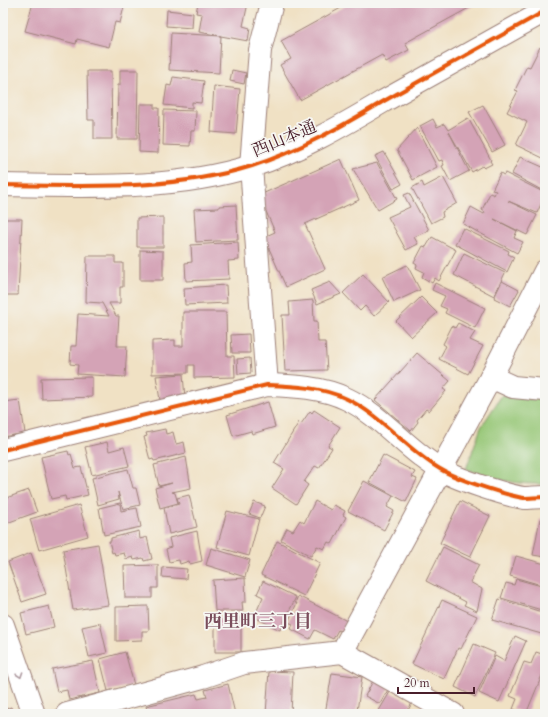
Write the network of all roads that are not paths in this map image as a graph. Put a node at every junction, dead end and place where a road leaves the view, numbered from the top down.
1 (272, 3) edge
2 (545, 11) edge
3 (251, 166) junction
4 (3, 185) edge
5 (545, 271) edge
6 (490, 377) junction
7 (267, 385) junction
8 (545, 390) edge
9 (3, 450) edge
10 (440, 470) junction
11 (545, 497) edge
12 (3, 625) edge
13 (342, 652) junction
14 (34, 714) edge
15 (66, 714) edge
16 (453, 714) edge

1 - 3 street
2 - 3 street, 西山本通
3 - 4 street, 西山本通
3 - 7 street
5 - 6 street
6 - 8 street
6 - 10 street
7 - 9 street
7 - 10 street
10 - 11 street
10 - 13 street
12 -> 14 street
13 - 15 street
13 - 16 street

